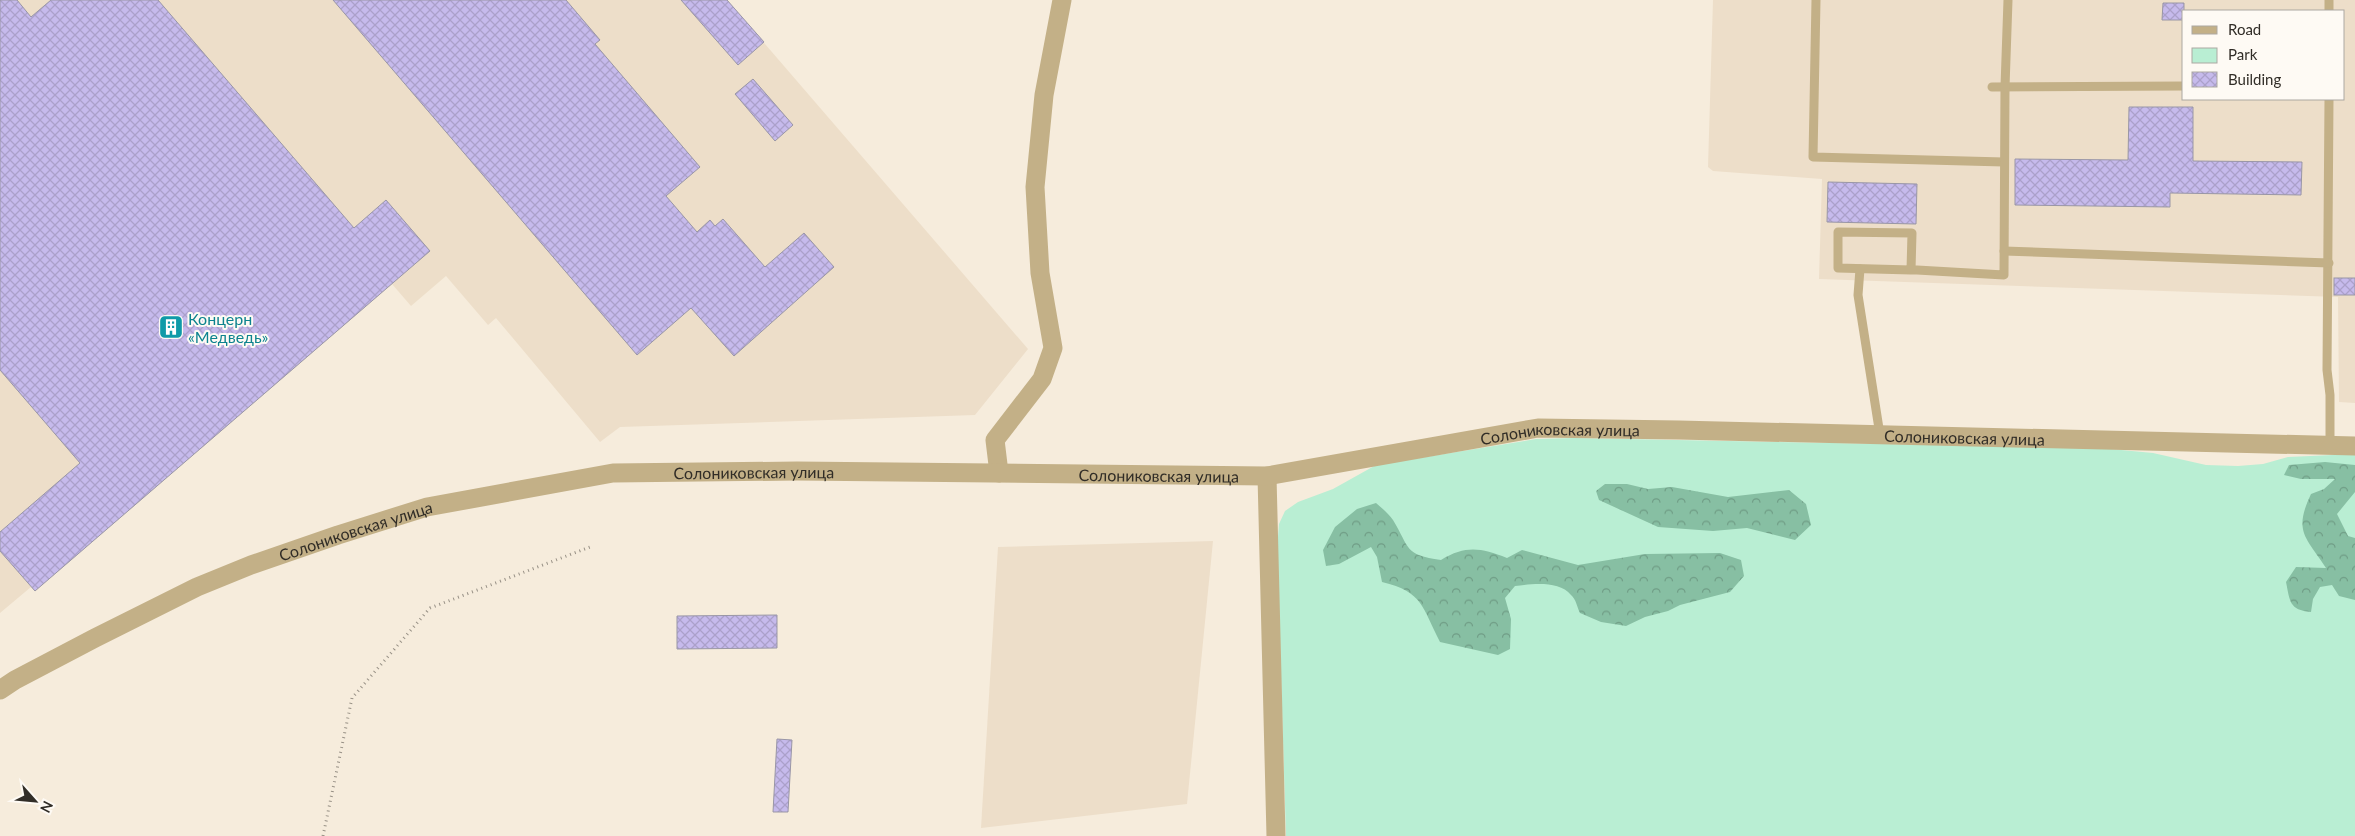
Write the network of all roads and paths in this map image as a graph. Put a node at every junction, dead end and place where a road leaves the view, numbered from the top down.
1 (1062, 0) edge
2 (1816, 0) edge
3 (2008, 0) edge
4 (2182, 86) edge
5 (1992, 87) dead end
6 (2005, 87) junction
7 (2329, 100) edge
8 (2004, 162) junction
9 (2004, 251) junction
10 (2329, 263) junction
11 (1860, 269) junction
12 (1911, 270) junction
13 (1880, 434) junction
14 (2330, 445) junction
15 (2355, 446) edge
16 (999, 473) junction
17 (1266, 476) junction
18 (590, 547) dead end
19 (0, 690) edge
20 (323, 836) edge
21 (1276, 836) edge

1 - 16 street
2 - 8 lane
3 - 6 lane
4 - 6 lane
5 - 6 lane
6 - 8 lane
7 - 10 lane
8 - 9 lane
9 - 10 lane
9 - 12 lane
10 - 14 lane
11 - 12 lane
11 - 12 lane
11 - 13 lane
13 - 14 street, Солониковская улица
13 - 17 street, Солониковская улица
14 - 15 street, Солониковская улица
16 - 17 street, Солониковская улица
16 - 19 street, Солониковская улица
17 - 21 street
18 - 20 path

